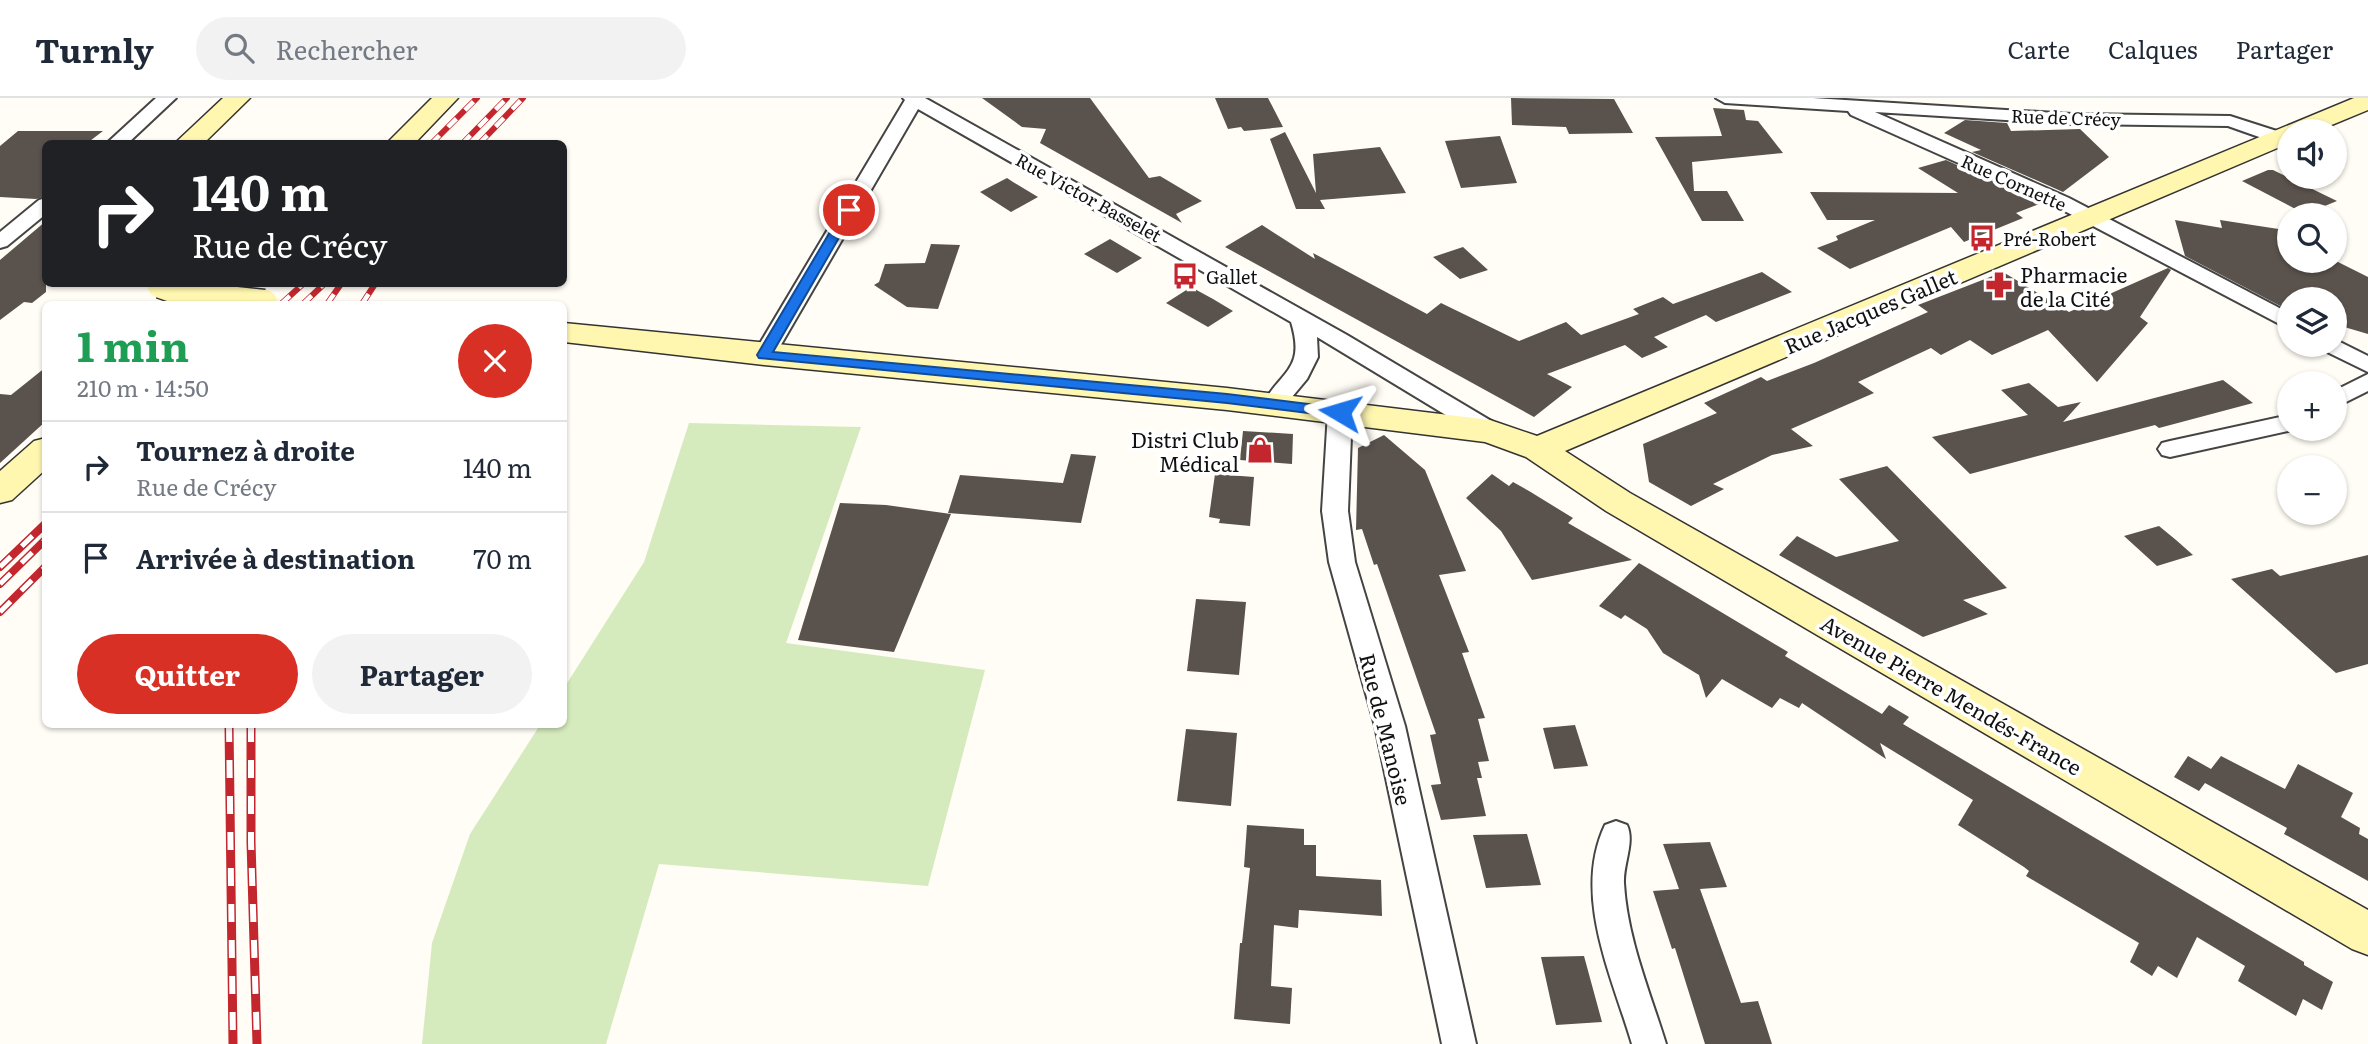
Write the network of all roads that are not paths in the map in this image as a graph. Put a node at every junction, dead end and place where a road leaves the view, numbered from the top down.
1 (167, 98) edge
2 (237, 98) edge
3 (446, 98) edge
4 (914, 98) edge
5 (1725, 98) edge
6 (2368, 101) edge
7 (1844, 102) edge
8 (217, 112) edge
9 (2326, 119) edge
10 (2277, 132) edge
11 (120, 140) edge
12 (191, 140) edge
13 (403, 140) edge
14 (2277, 140) edge
15 (42, 207) edge
16 (2092, 217) junction
17 (0, 242) edge
18 (171, 287) edge
19 (222, 287) edge
20 (206, 301) edge
21 (240, 301) edge
22 (2277, 316) edge
23 (1301, 320) junction
24 (567, 333) edge
25 (2347, 341) edge
26 (2368, 347) edge
27 (2347, 354) edge
28 (764, 355) junction
29 (2368, 365) edge
30 (2368, 381) edge
31 (2347, 393) edge
32 (1274, 404) junction
33 (1340, 412) junction
34 (2277, 426) edge
35 (1490, 431) junction
36 (1538, 449) junction
37 (2170, 449) dead end
38 (42, 453) edge
39 (0, 491) edge
40 (1616, 835) dead end
41 (2368, 934) edge
42 (1460, 1044) edge
43 (1649, 1044) edge

1 - 11 street
2 - 8 main road
3 - 13 main road
4 - 23 street, Rue Victor Basselet
4 - 28 street
5 - 7 street, Rue de Crécy
6 - 9 main road, Rue Jacques Gallet
7 - 10 street, Rue de Crécy
7 - 16 street, Rue Cornette
8 - 12 main road
14 - 16 main road, Rue Jacques Gallet
15 - 17 street
16 - 22 street, Rue Cornette
16 - 36 main road, Rue Jacques Gallet
18 - 21 main road, bridge
19 - 20 main road
23 - 32 street
23 - 35 street, Rue Victor Basselet
24 - 28 main road, Avenue Pierre Mendés-France
25 - 26 street
27 - 29 street
28 - 32 main road, Avenue Pierre Mendés-France
30 - 31 street
32 - 33 main road, Avenue Pierre Mendés-France
33 - 35 main road, Avenue Pierre Mendés-France
33 - 42 street, Rue de Manoise
34 - 37 street
35 - 36 main road, Avenue Pierre Mendés-France
36 - 41 main road, Avenue Pierre Mendés-France
38 - 39 main road
40 - 43 street

